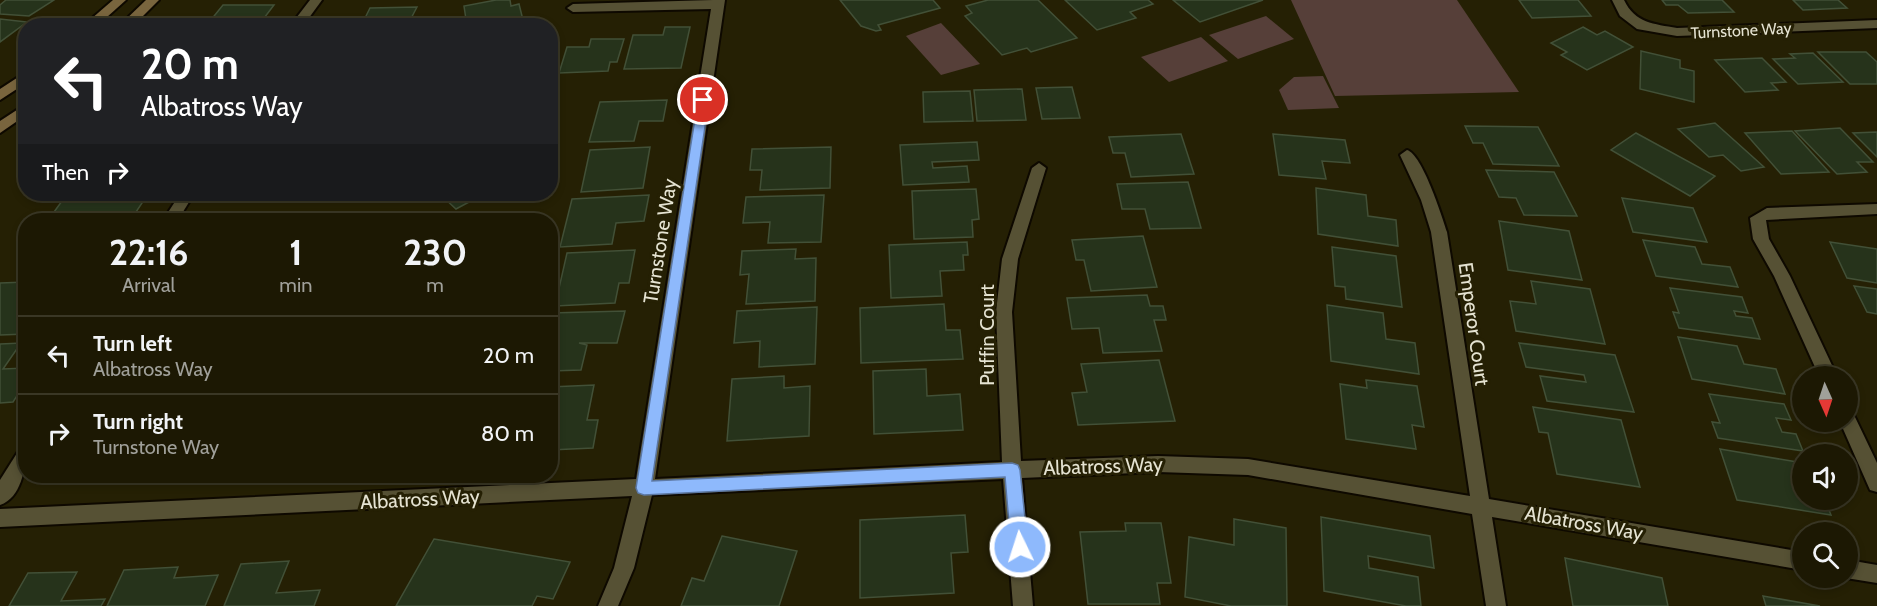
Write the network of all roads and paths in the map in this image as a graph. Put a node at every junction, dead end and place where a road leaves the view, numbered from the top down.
1 (120, 0) edge
2 (153, 0) edge
3 (316, 0) edge
4 (1618, 0) edge
5 (718, 3) edge
6 (573, 8) dead end
7 (99, 18) edge
8 (134, 18) edge
9 (302, 18) edge
10 (1877, 24) edge
11 (18, 82) edge
12 (0, 96) edge
13 (18, 114) edge
14 (0, 128) edge
15 (1407, 155) dead end
16 (1039, 168) dead end
17 (1877, 209) edge
18 (1823, 366) edge
19 (1853, 432) edge
20 (18, 469) edge
21 (1012, 470) junction
22 (1877, 484) edge
23 (644, 488) junction
24 (0, 497) edge
25 (1479, 504) junction
26 (0, 518) edge
27 (1792, 559) edge
28 (1858, 571) edge
29 (1877, 574) edge
30 (608, 606) edge
31 (1023, 606) edge
32 (1496, 606) edge

1 - 7 main road
2 - 8 main road
3 - 9 street
4 - 10 street, Turnstone Way
5 - 6 street
5 - 23 street, Turnstone Way
11 - 12 main road
13 - 14 main road
15 - 25 street, Emperor Court
16 - 21 street, Puffin Court
17 - 18 street
19 - 22 street
20 - 24 street
21 - 23 street, Albatross Way
21 - 25 street, Albatross Way
21 - 31 street, Puffin Court
23 - 26 street, Albatross Way
23 - 30 street, Turnstone Way
25 - 27 street, Albatross Way
25 - 32 street, Emperor Court
28 - 29 street

